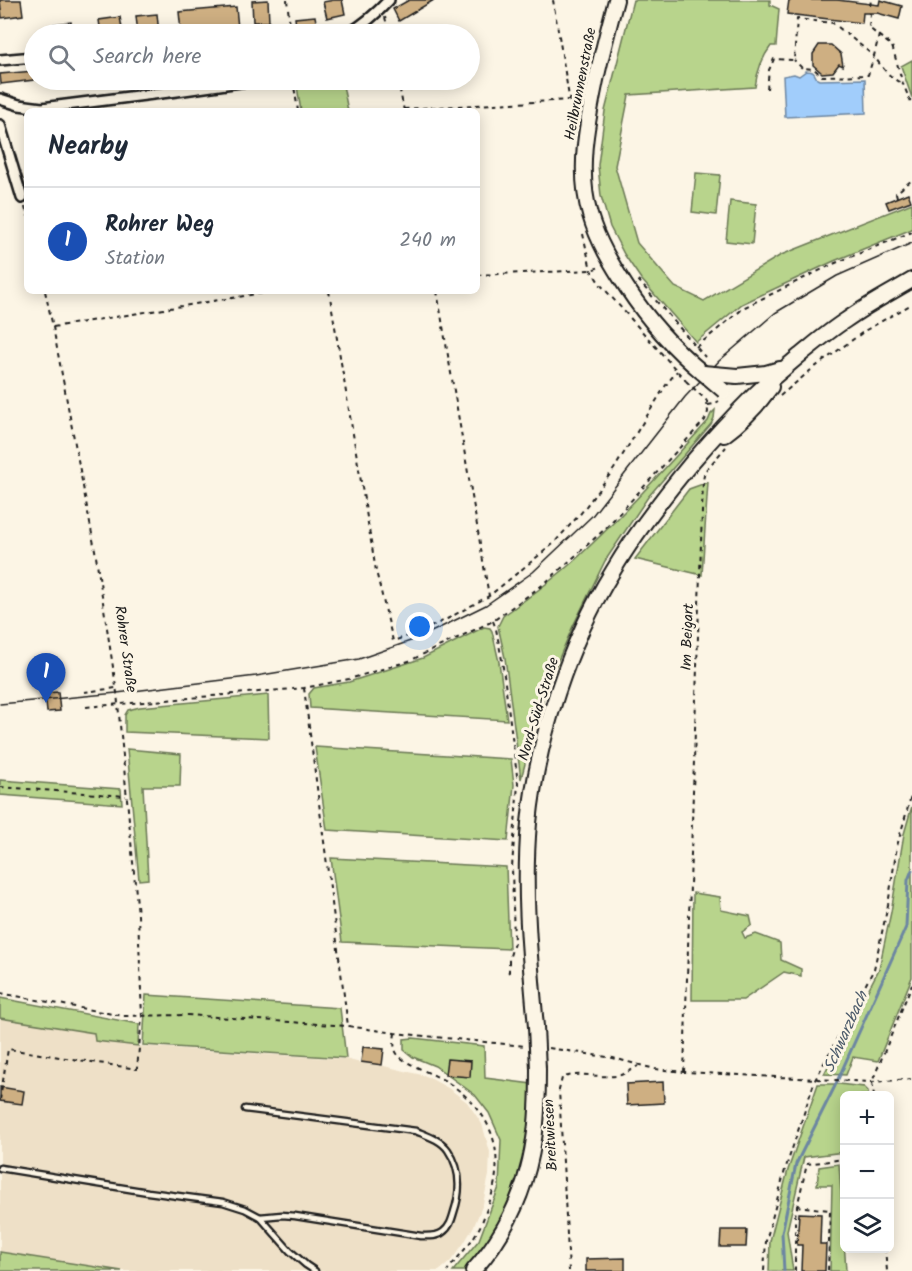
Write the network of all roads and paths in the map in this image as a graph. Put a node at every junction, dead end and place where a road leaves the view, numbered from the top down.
1 (287, 0) edge
2 (553, 0) edge
3 (616, 0) edge
4 (871, 0) edge
5 (386, 4) edge
6 (870, 6) dead end
7 (870, 13) dead end
8 (289, 24) edge
9 (363, 24) edge
10 (388, 24) edge
11 (879, 35) junction
12 (874, 56) junction
13 (24, 58) edge
14 (0, 60) edge
15 (794, 60) junction
16 (903, 84) junction
17 (767, 89) dead end
18 (184, 90) edge
19 (295, 90) edge
20 (400, 90) edge
21 (0, 99) edge
22 (569, 100) junction
23 (912, 105) edge
24 (42, 108) edge
25 (42, 108) edge
26 (298, 108) edge
27 (404, 108) edge
28 (437, 108) edge
29 (0, 125) edge
30 (573, 144) dead end
31 (912, 180) edge
32 (897, 197) dead end
33 (22, 198) dead end
34 (581, 225) dead end
35 (912, 232) edge
36 (591, 270) junction
37 (480, 275) edge
38 (637, 279) dead end
39 (912, 280) edge
40 (46, 294) edge
41 (256, 294) edge
42 (330, 294) edge
43 (438, 294) edge
44 (912, 304) edge
45 (53, 327) junction
46 (696, 347) junction
47 (686, 358) junction
48 (702, 367) junction
49 (785, 368) junction
50 (677, 371) junction
51 (779, 397) dead end
52 (742, 407) junction
53 (727, 446) dead end
54 (703, 450) junction
55 (489, 596) junction
56 (493, 621) junction
57 (116, 688) junction
58 (304, 688) junction
59 (84, 692) dead end
60 (118, 704) junction
61 (86, 707) dead end
62 (0, 787) edge
63 (912, 793) edge
64 (127, 796) junction
65 (504, 974) dead end
66 (912, 984) edge
67 (0, 993) edge
68 (142, 1017) junction
69 (348, 1026) junction
70 (394, 1033) junction
71 (530, 1046) dead end
72 (548, 1048) dead end
73 (638, 1066) junction
74 (684, 1072) junction
75 (912, 1079) edge
76 (815, 1080) junction
77 (872, 1082) junction
78 (873, 1091) edge
79 (0, 1100) edge
80 (245, 1109) dead end
81 (840, 1160) edge
82 (0, 1168) edge
83 (796, 1206) junction
84 (260, 1217) junction
85 (885, 1253) edge
86 (315, 1271) edge
87 (447, 1271) edge
88 (473, 1271) edge
89 (569, 1271) edge
90 (765, 1271) edge
91 (795, 1271) edge
92 (828, 1271) edge
93 (887, 1271) edge

1 - 8 path
2 - 22 path
3 - 47 main road, Heilbrunnenstraße
4 - 6 path
5 - 9 street
5 - 10 path
7 - 11 path
11 - 12 path
11 - 16 path
12 - 15 path
12 - 15 path
12 - 16 path
13 - 14 street
15 - 17 path
16 - 23 path
18 - 25 street
19 - 26 path
20 - 27 path
21 - 24 street
22 - 28 path
22 - 30 path
29 - 33 street
31 - 32 path
34 - 36 path
35 - 46 path
36 - 37 path
36 - 50 path
38 - 46 path
39 - 49 main road, Nord-Süd-Straße
40 - 45 path, Rohrer Straße
41 - 45 path
42 - 55 path
43 - 55 path
44 - 51 path
45 - 57 path, Rohrer Straße
46 - 47 path
46 - 48 path
47 - 48 main road, Heilbrunnenstraße
48 - 49 main road, bridge
48 - 52 main road, Heilbrunnenstraße, bridge
49 - 52 main road, Nord-Süd-Straße
49 - 54 main road
50 - 55 path
50 - 56 path, bridge
52 - 54 main road, Nord-Süd-Straße
53 - 74 path, Im Beigart
54 - 88 main road, Nord-Süd-Straße, bridge
56 - 58 path
56 - 65 path
57 - 59 path
57 - 60 path, Rohrer Straße
58 - 60 path
58 - 69 path
60 - 61 path
60 - 64 path, Rohrer Straße
62 - 64 path
63 - 76 path
64 - 68 path, Rohrer Straße
66 - 77 path
67 - 68 path
68 - 69 path
68 - 79 path, Rohrer Straße
69 - 70 path
70 - 71 path
70 - 87 path
72 - 73 path, Breitwiesen
73 - 74 path, Breitwiesen
73 - 89 path, Breitwiesen
74 - 76 path, Breitwiesen
75 - 77 path, Breitwiesen
76 - 77 path, Breitwiesen
76 - 90 path
77 - 78 path
80 - 84 lane
81 - 83 path
82 - 84 lane
83 - 91 path
83 - 92 path
84 - 86 lane
85 - 93 path

